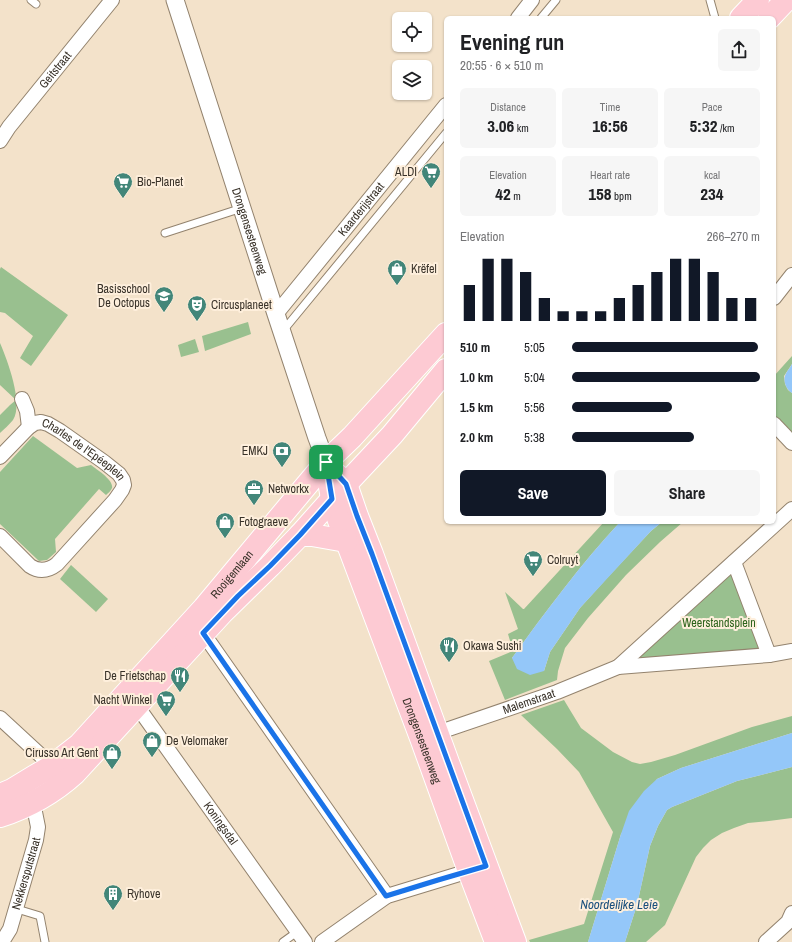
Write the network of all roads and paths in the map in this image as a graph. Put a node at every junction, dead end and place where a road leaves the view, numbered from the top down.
1 (112, 0) edge
2 (175, 0) edge
3 (532, 0) edge
4 (556, 0) edge
5 (710, 0) edge
6 (758, 0) edge
7 (786, 0) edge
8 (520, 16) edge
9 (543, 16) edge
10 (714, 16) edge
11 (743, 16) edge
12 (771, 16) edge
13 (444, 107) edge
14 (444, 135) edge
15 (0, 141) edge
16 (242, 208) junction
17 (165, 233) dead end
18 (792, 275) edge
19 (776, 295) edge
20 (276, 314) junction
21 (282, 332) junction
22 (444, 336) edge
23 (444, 372) edge
24 (22, 399) dead end
25 (776, 426) edge
26 (29, 427) junction
27 (792, 443) edge
28 (0, 457) edge
29 (326, 462) junction
30 (339, 492) junction
31 (792, 509) edge
32 (776, 524) edge
33 (776, 524) edge
34 (300, 535) junction
35 (0, 536) edge
36 (346, 541) junction
37 (734, 562) junction
38 (203, 633) junction
39 (792, 651) edge
40 (769, 655) junction
41 (618, 667) junction
42 (137, 706) junction
43 (0, 718) edge
44 (429, 736) junction
45 (52, 766) junction
46 (0, 795) edge
47 (33, 802) junction
48 (0, 816) edge
49 (478, 868) junction
50 (386, 896) junction
51 (16, 909) junction
52 (792, 913) edge
53 (301, 937) edge
54 (2, 942) edge
55 (45, 942) edge
56 (283, 942) edge
57 (322, 942) edge
58 (496, 942) edge
59 (515, 942) edge
60 (766, 942) edge

1 - 15 street, Geitstraat
2 - 16 street, Drongensesteenweg
3 - 8 street
4 - 9 lane
5 - 10 lane
6 - 11 main road
7 - 12 main road
13 - 20 street, Kaarderijstraat
14 - 21 lane
16 - 17 lane
16 - 20 street, Drongensesteenweg
18 - 19 street
20 - 21 street, Drongensesteenweg
21 - 29 street, Drongensesteenweg
22 - 29 main road, Rooigemlaan
23 - 30 main road, Rooigemlaan
24 - 26 street, Charles de l'Epéeplein
25 - 27 street
26 - 28 street, Charles de l'Epéeplein
26 - 35 street, Charles de l'Epéeplein
29 - 30 main road, Drongensesteenweg
29 - 45 main road, Rooigemlaan
30 - 34 main road, Rooigemlaan
30 - 36 main road, Drongensesteenweg
30 - 44 main road, Drongensesteenweg
31 - 32 street
33 - 37 street
34 - 36 main road
34 - 38 main road, Rooigemlaan
36 - 44 main road, Drongensesteenweg
37 - 40 street
37 - 41 street
38 - 42 main road, Rooigemlaan
38 - 50 street
39 - 40 street
40 - 41 street
41 - 44 street, Malemstraat
42 - 47 main road, Rooigemlaan
42 - 53 street, Koningsdal
43 - 45 street
44 - 49 main road, Drongensesteenweg
45 - 46 main road, Rooigemlaan
47 - 48 main road, Rooigemlaan
47 - 51 street, Nekkersputstraat
49 - 50 street
49 - 58 main road, Drongensesteenweg
49 - 59 main road, Drongensesteenweg
50 - 57 street
51 - 54 street, Nekkersputstraat
51 - 55 lane
52 - 60 street
53 - 56 lane

